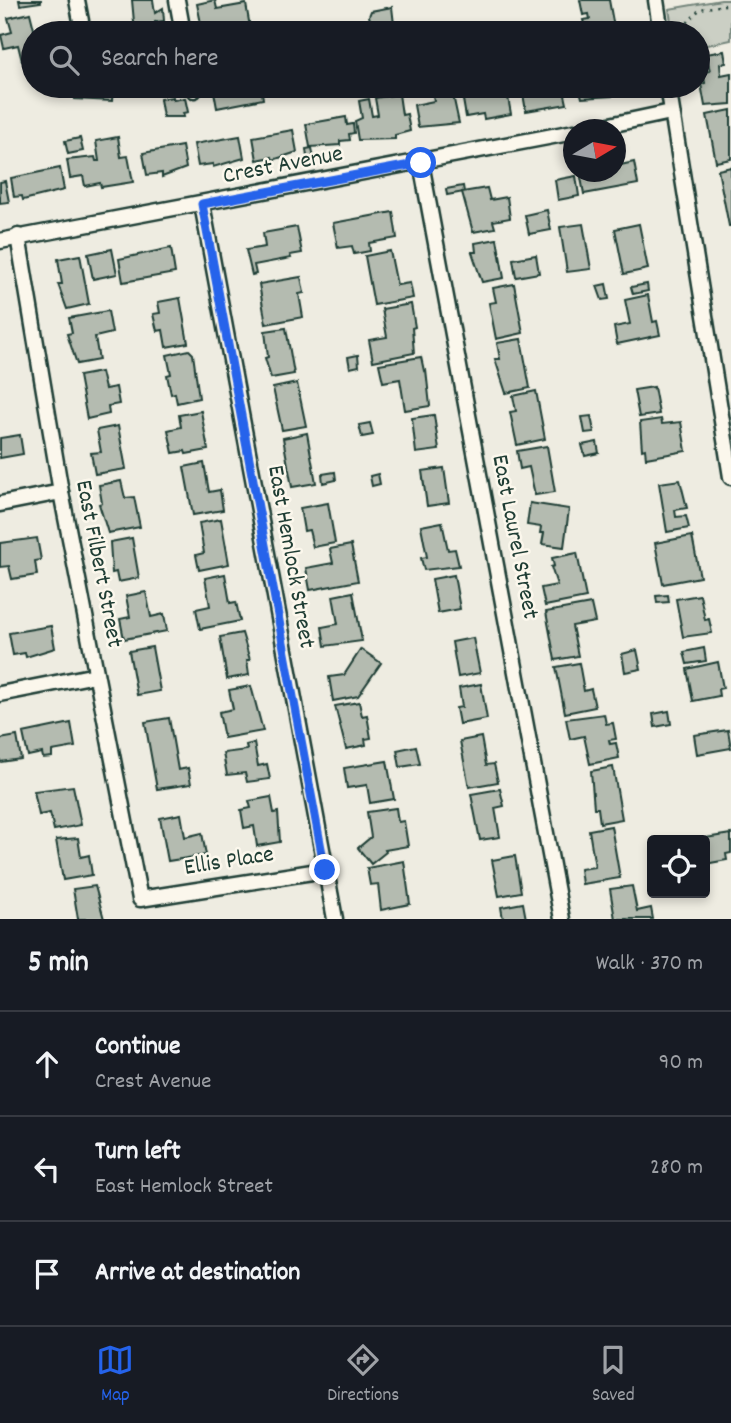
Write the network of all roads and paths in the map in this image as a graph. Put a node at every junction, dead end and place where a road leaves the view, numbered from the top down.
1 (78, 0) edge
2 (177, 0) edge
3 (656, 0) edge
4 (731, 4) edge
5 (81, 21) dead end
6 (181, 21) edge
7 (659, 21) edge
8 (688, 21) edge
9 (669, 98) edge
10 (671, 112) junction
11 (626, 122) edge
12 (563, 134) edge
13 (421, 163) junction
14 (202, 204) junction
15 (18, 236) junction
16 (0, 241) edge
17 (731, 477) edge
18 (61, 492) junction
19 (0, 504) edge
20 (96, 675) junction
21 (0, 694) edge
22 (325, 870) junction
23 (140, 900) joint
24 (335, 919) edge
25 (562, 919) edge

1 - 5 street
2 - 6 street
3 - 7 street
4 - 8 path
9 - 10 street
10 - 11 street
10 - 17 street
12 - 13 street, Crest Avenue
13 - 14 street, Crest Avenue
13 - 25 street, East Laurel Street
14 - 15 street, Crest Avenue
14 - 22 street, East Hemlock Street
15 - 16 street, Crest Avenue
15 - 18 street, East Filbert Street
18 - 19 street
18 - 20 street, East Filbert Street
20 - 21 street
20 - 23 street, East Filbert Street
22 - 23 street, Ellis Place
22 - 24 street, East Hemlock Street

